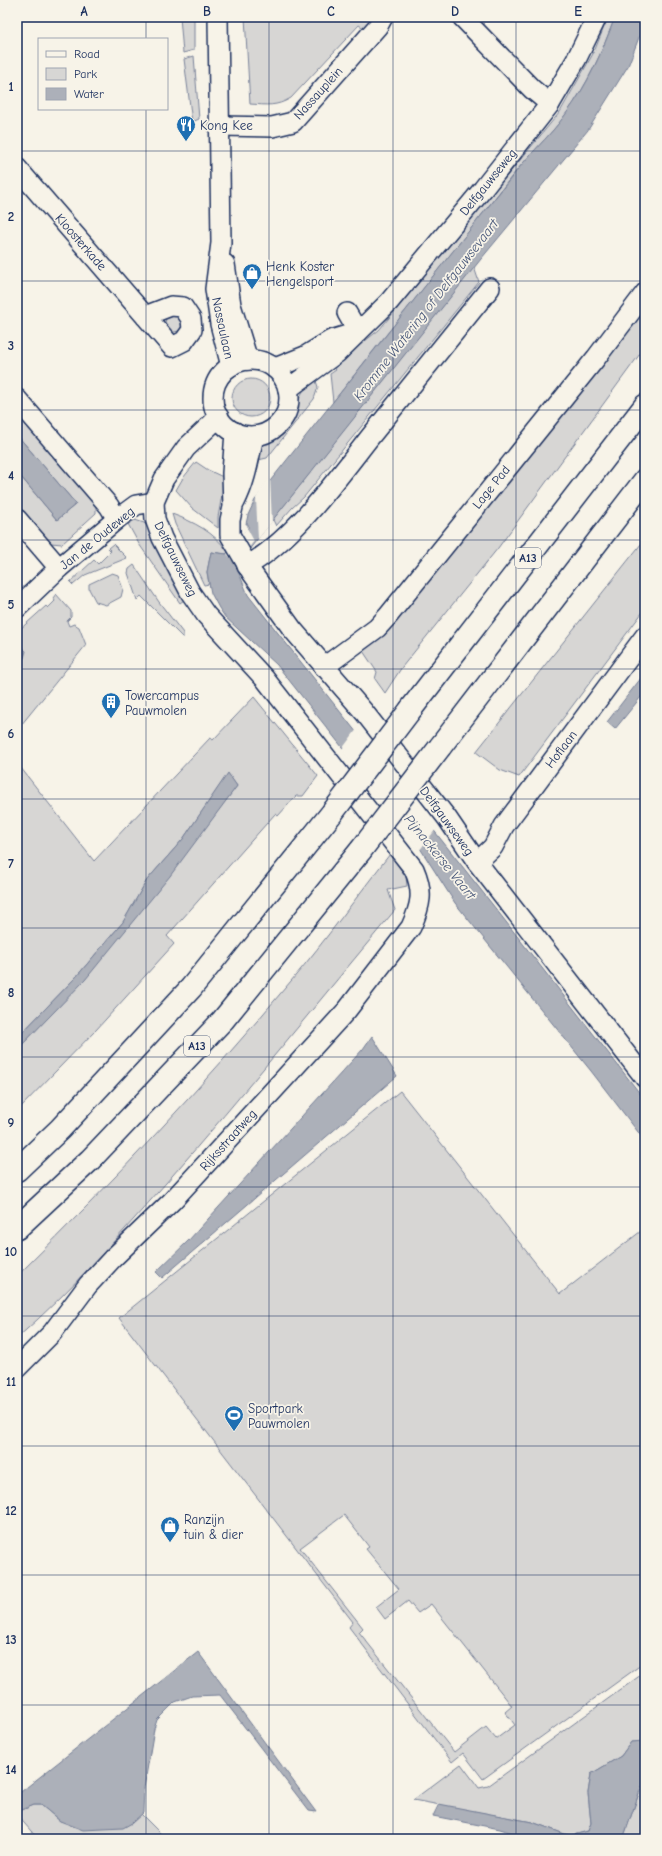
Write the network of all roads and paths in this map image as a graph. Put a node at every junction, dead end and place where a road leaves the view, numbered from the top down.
1 (218, 17) edge
2 (382, 17) edge
3 (462, 17) edge
4 (597, 17) edge
5 (550, 104) junction
6 (220, 126) junction
7 (17, 168) edge
8 (490, 288) dead end
9 (645, 293) edge
10 (347, 313) dead end
11 (145, 316) dead end
12 (358, 332) junction
13 (240, 363) junction
14 (275, 368) junction
15 (288, 389) junction
16 (17, 399) edge
17 (645, 406) edge
18 (219, 417) junction
19 (245, 434) junction
20 (645, 480) edge
21 (154, 502) junction
22 (117, 519) junction
23 (17, 520) edge
24 (241, 556) junction
25 (59, 568) junction
26 (17, 608) edge
27 (645, 636) edge
28 (324, 667) junction
29 (477, 862) junction
30 (421, 898) joint
31 (645, 1078) edge
32 (17, 1170) edge
33 (17, 1228) edge
34 (17, 1368) edge

1 - 6 street
2 - 6 street, Nassauplein
3 - 5 street
4 - 5 street, Delfgauwseweg
5 - 12 street, Delfgauwseweg
6 - 13 street, Nassaulaan
7 - 11 street, Kloosterkade
8 - 24 street
9 - 28 street, Lage Pad
10 - 12 street
12 - 14 street, Delfgauwseweg
12 - 15 street, Delfgauwseweg
13 - 14 street
13 - 18 street
14 - 15 street
15 - 19 street
16 - 22 street
17 - 32 highway, A13, bridge
18 - 19 street
18 - 21 street
19 - 24 street, Delfgauwseweg
20 - 33 highway, A13, bridge
21 - 22 street, Jan de Oudeweg
21 - 30 street, Delfgauwseweg
22 - 25 street, Jan de Oudeweg
23 - 25 street
24 - 28 street, Delfgauwseweg
25 - 26 street, Jan de Oudeweg
27 - 29 street, Hoflaan
28 - 29 street, Delfgauwseweg
29 - 31 street, Delfgauwseweg
30 - 34 street, Rijksstraatweg

